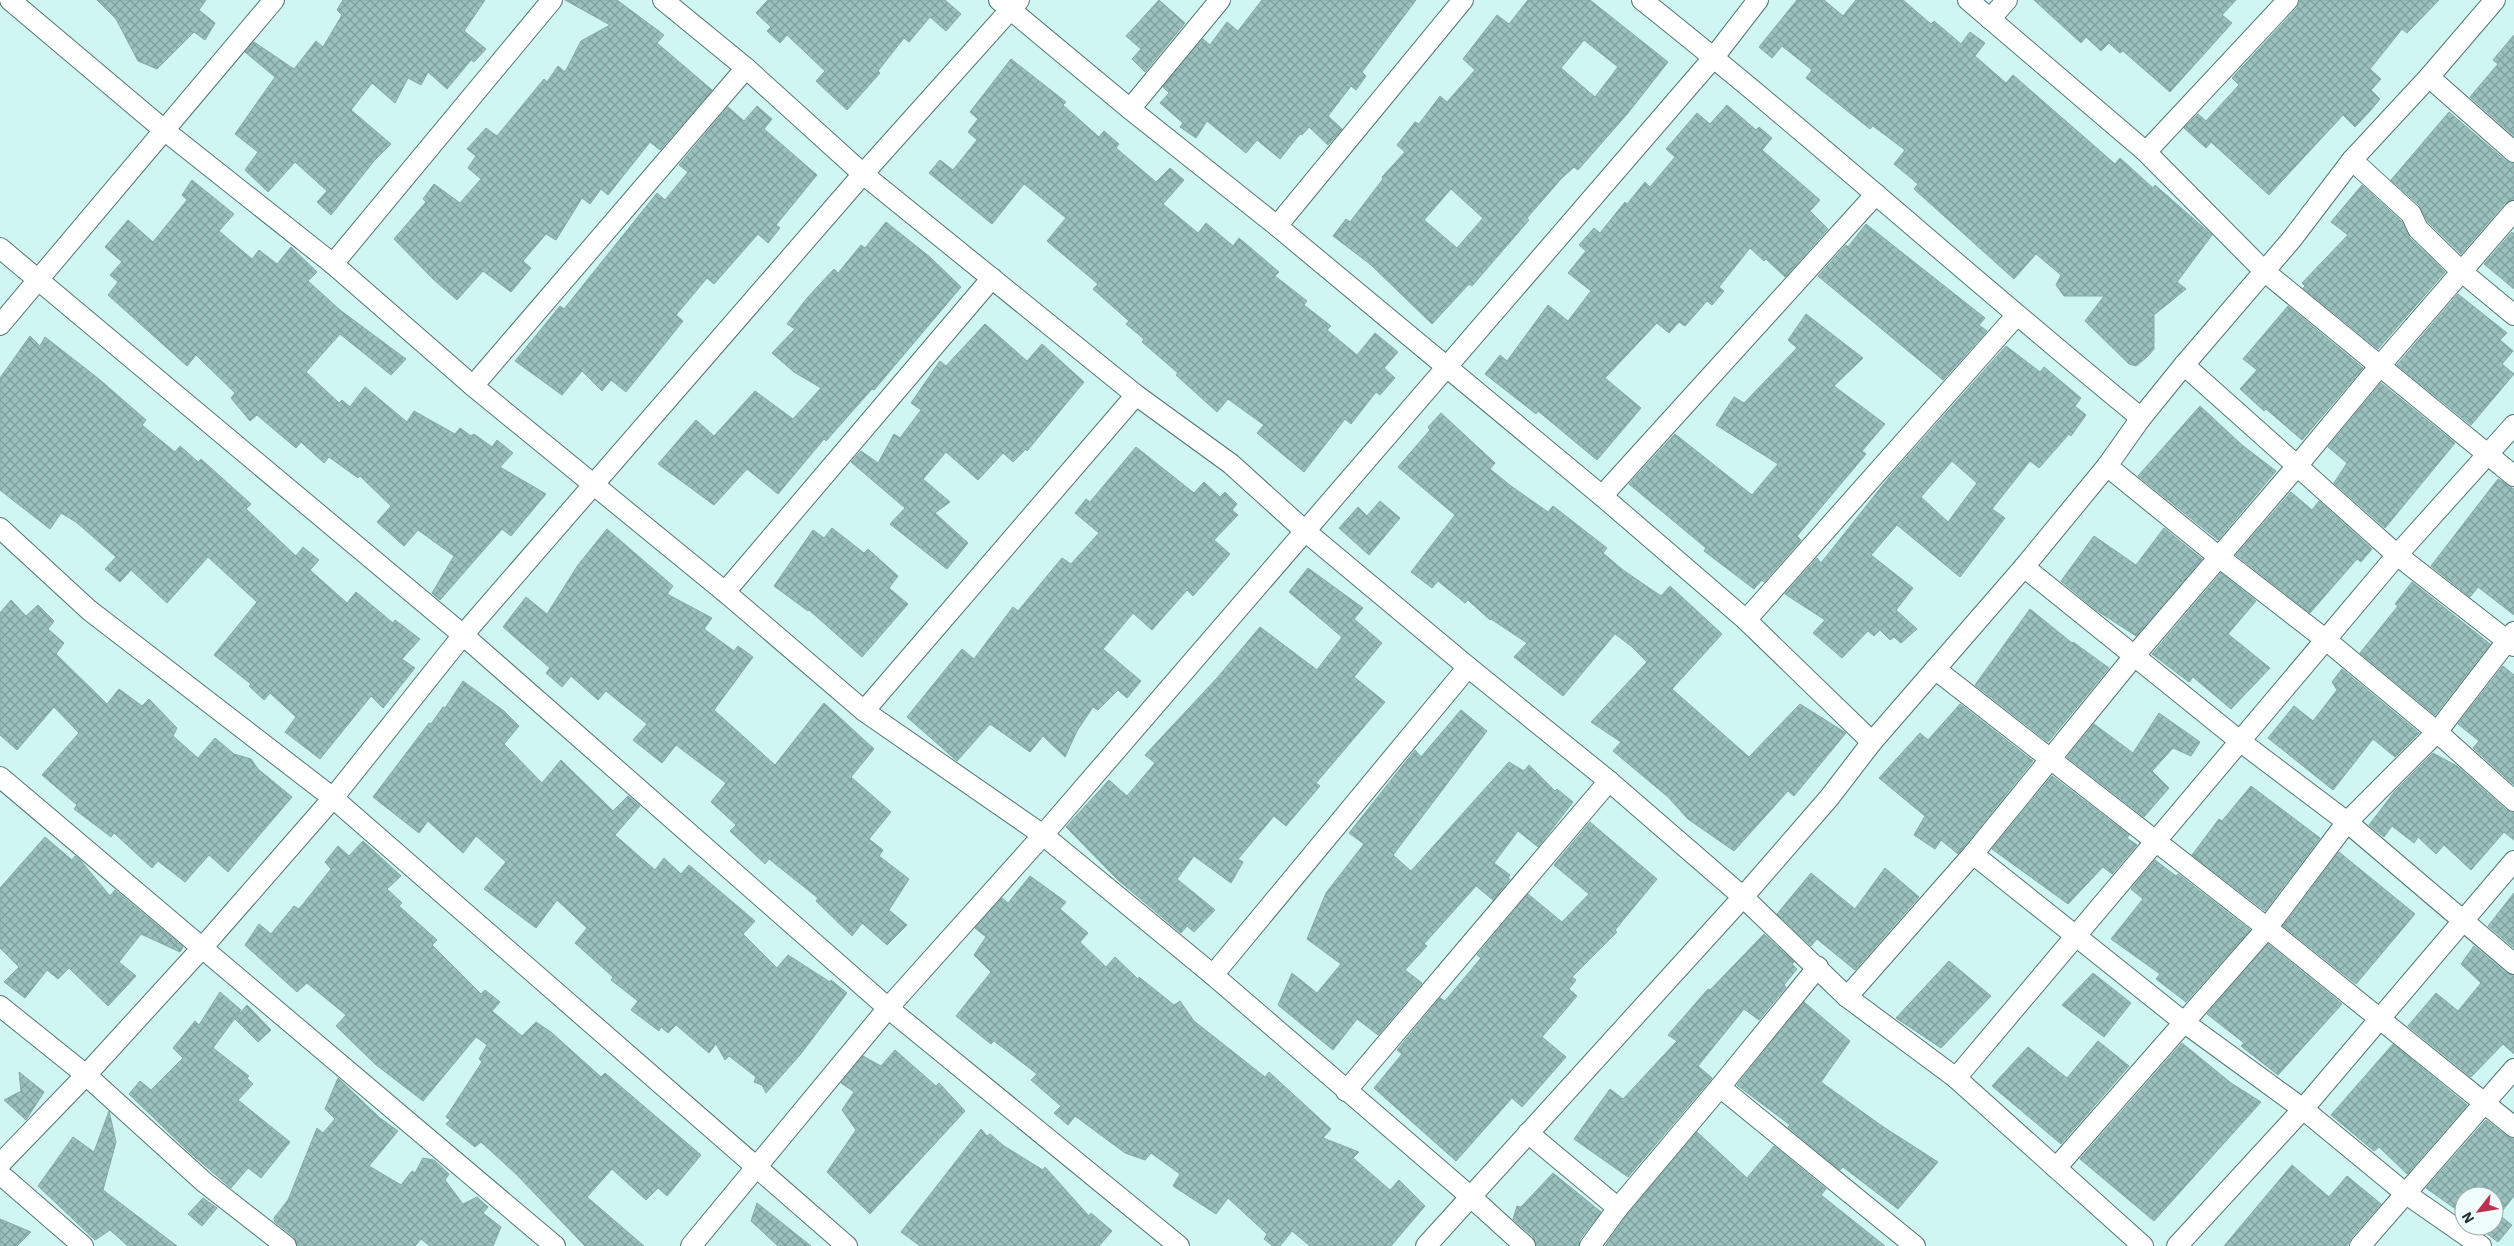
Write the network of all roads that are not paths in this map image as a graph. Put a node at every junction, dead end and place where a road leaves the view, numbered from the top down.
1 (10, 0) edge
2 (274, 0) edge
3 (552, 0) edge
4 (663, 0) edge
5 (1220, 0) edge
6 (1463, 0) edge
7 (1642, 0) edge
8 (1758, 0) edge
9 (1968, 0) edge
10 (2007, 0) edge
11 (2288, 0) edge
12 (2495, 0) edge
13 (1009, 3) edge
14 (1990, 19) junction
15 (1714, 57) junction
16 (746, 68) junction
17 (2429, 77) junction
18 (1130, 109) junction
19 (164, 130) junction
20 (2146, 152) junction
21 (2514, 152) edge
22 (2352, 160) junction
23 (863, 174) junction
24 (1876, 194) junction
25 (2514, 211) edge
26 (1277, 226) junction
27 (0, 248) edge
28 (333, 264) junction
29 (2264, 271) junction
30 (2462, 272) junction
31 (39, 278) junction
32 (992, 278) junction
33 (2514, 315) edge
34 (2016, 316) junction
35 (0, 325) edge
36 (2184, 365) junction
37 (1445, 367) junction
38 (2379, 367) junction
39 (473, 386) junction
40 (1136, 395) junction
41 (2141, 418) junction
42 (2514, 425) edge
43 (2488, 455) junction
44 (2107, 466) junction
45 (2297, 466) junction
46 (2514, 476) edge
47 (594, 484) junction
48 (1602, 496) junction
49 (0, 528) edge
50 (1305, 531) junction
51 (2397, 555) junction
52 (2219, 558) junction
53 (2024, 567) junction
54 (725, 592) junction
55 (1746, 620) junction
56 (464, 635) junction
57 (2326, 640) junction
58 (2512, 640) edge
59 (2135, 655) junction
60 (1468, 667) junction
61 (1935, 670) junction
62 (864, 711) junction
63 (2436, 732) junction
64 (1872, 742) junction
65 (2241, 742) junction
66 (2049, 760) junction
67 (0, 777) edge
68 (1609, 781) junction
69 (334, 798) junction
70 (2514, 801) edge
71 (2347, 822) junction
72 (1044, 835) junction
73 (2155, 840) junction
74 (1973, 854) junction
75 (2514, 861) edge
76 (1743, 898) junction
77 (2463, 922) junction
78 (2267, 928) junction
79 (2077, 935) junction
80 (202, 948) junction
81 (2514, 964) edge
82 (1818, 967) junction
83 (1213, 975) junction
84 (1847, 996) junction
85 (0, 1006) edge
86 (888, 1008) junction
87 (2379, 1017) junction
88 (2185, 1023) junction
89 (2514, 1069) edge
90 (86, 1075) junction
91 (1956, 1078) junction
92 (1720, 1087) junction
93 (1346, 1091) junction
94 (2484, 1104) junction
95 (2302, 1109) junction
96 (2514, 1127) edge
97 (1528, 1133) junction
98 (0, 1164) edge
99 (755, 1168) junction
100 (2056, 1168) junction
101 (0, 1174) edge
102 (2405, 1194) junction
103 (1471, 1197) junction
104 (1618, 1208) junction
105 (83, 1246) edge
106 (286, 1246) edge
107 (554, 1246) edge
108 (692, 1246) edge
109 (846, 1246) edge
110 (1179, 1246) edge
111 (1426, 1246) edge
112 (1524, 1246) edge
113 (1590, 1246) edge
114 (1915, 1246) edge
115 (2143, 1246) edge
116 (2177, 1246) edge
117 (2360, 1246) edge
118 (2480, 1246) edge

1 - 19 street
2 - 19 street
3 - 28 street
4 - 16 street
5 - 18 street
6 - 26 street
7 - 15 street
8 - 15 street
9 - 14 street
10 - 14 street
11 - 20 street
12 - 17 street
13 - 18 street
13 - 23 street
14 - 20 street
15 - 24 street
15 - 37 street
16 - 23 street
16 - 39 street
17 - 21 street
17 - 22 street
18 - 26 street
19 - 28 street
19 - 31 street
20 - 29 street
22 - 29 street
22 - 30 street
23 - 32 street
23 - 47 street
24 - 34 street
24 - 48 street
25 - 30 street
26 - 37 street
27 - 31 street
28 - 39 street
29 - 36 street
29 - 38 street
30 - 33 street
30 - 38 street
31 - 35 street
31 - 56 street
32 - 40 street
32 - 54 street
34 - 41 street
34 - 55 street
36 - 41 street
36 - 45 street
37 - 48 street
37 - 50 street
38 - 43 street
38 - 45 street
39 - 47 street
40 - 50 street
40 - 62 street
41 - 44 street
42 - 43 street
43 - 46 street
43 - 51 street
44 - 52 street
44 - 53 street
45 - 51 street
45 - 52 street
47 - 54 street
47 - 56 street
48 - 55 street
49 - 69 street
50 - 60 street
50 - 72 street
51 - 57 street
51 - 58 street
52 - 57 street
52 - 59 street
53 - 59 street
53 - 61 street
54 - 62 street
55 - 64 street
56 - 69 street
56 - 86 street
57 - 63 street
57 - 65 street
58 - 63 street
59 - 65 street
59 - 66 street
60 - 68 street
60 - 83 street
61 - 64 street
61 - 66 street
62 - 72 street
63 - 70 street
63 - 71 street
64 - 76 street
65 - 71 street
65 - 73 street
66 - 73 street
66 - 74 street
67 - 80 street
68 - 76 street
68 - 93 street
69 - 80 street
69 - 99 street
71 - 77 street
71 - 78 street
72 - 83 street
72 - 86 street
73 - 78 street
73 - 79 street
74 - 79 street
74 - 84 street
75 - 77 street
76 - 82 street
76 - 97 street
77 - 81 street
77 - 87 street
78 - 87 street
78 - 88 street
79 - 88 street
79 - 91 street
80 - 90 street
80 - 107 street
82 - 84 street
82 - 92 street
83 - 93 street
84 - 91 street
85 - 90 street
86 - 99 street
86 - 110 street
87 - 94 street
87 - 95 street
88 - 95 street
88 - 100 street
89 - 94 street
90 - 98 street
90 - 106 street
91 - 100 street
92 - 104 street
92 - 114 street
93 - 103 street
94 - 96 street
94 - 102 street
95 - 102 street
95 - 116 street
97 - 103 street
97 - 104 street
99 - 108 street
99 - 109 street
100 - 115 street
101 - 105 street
102 - 117 street
102 - 118 street
103 - 111 street
103 - 112 street
104 - 113 street

